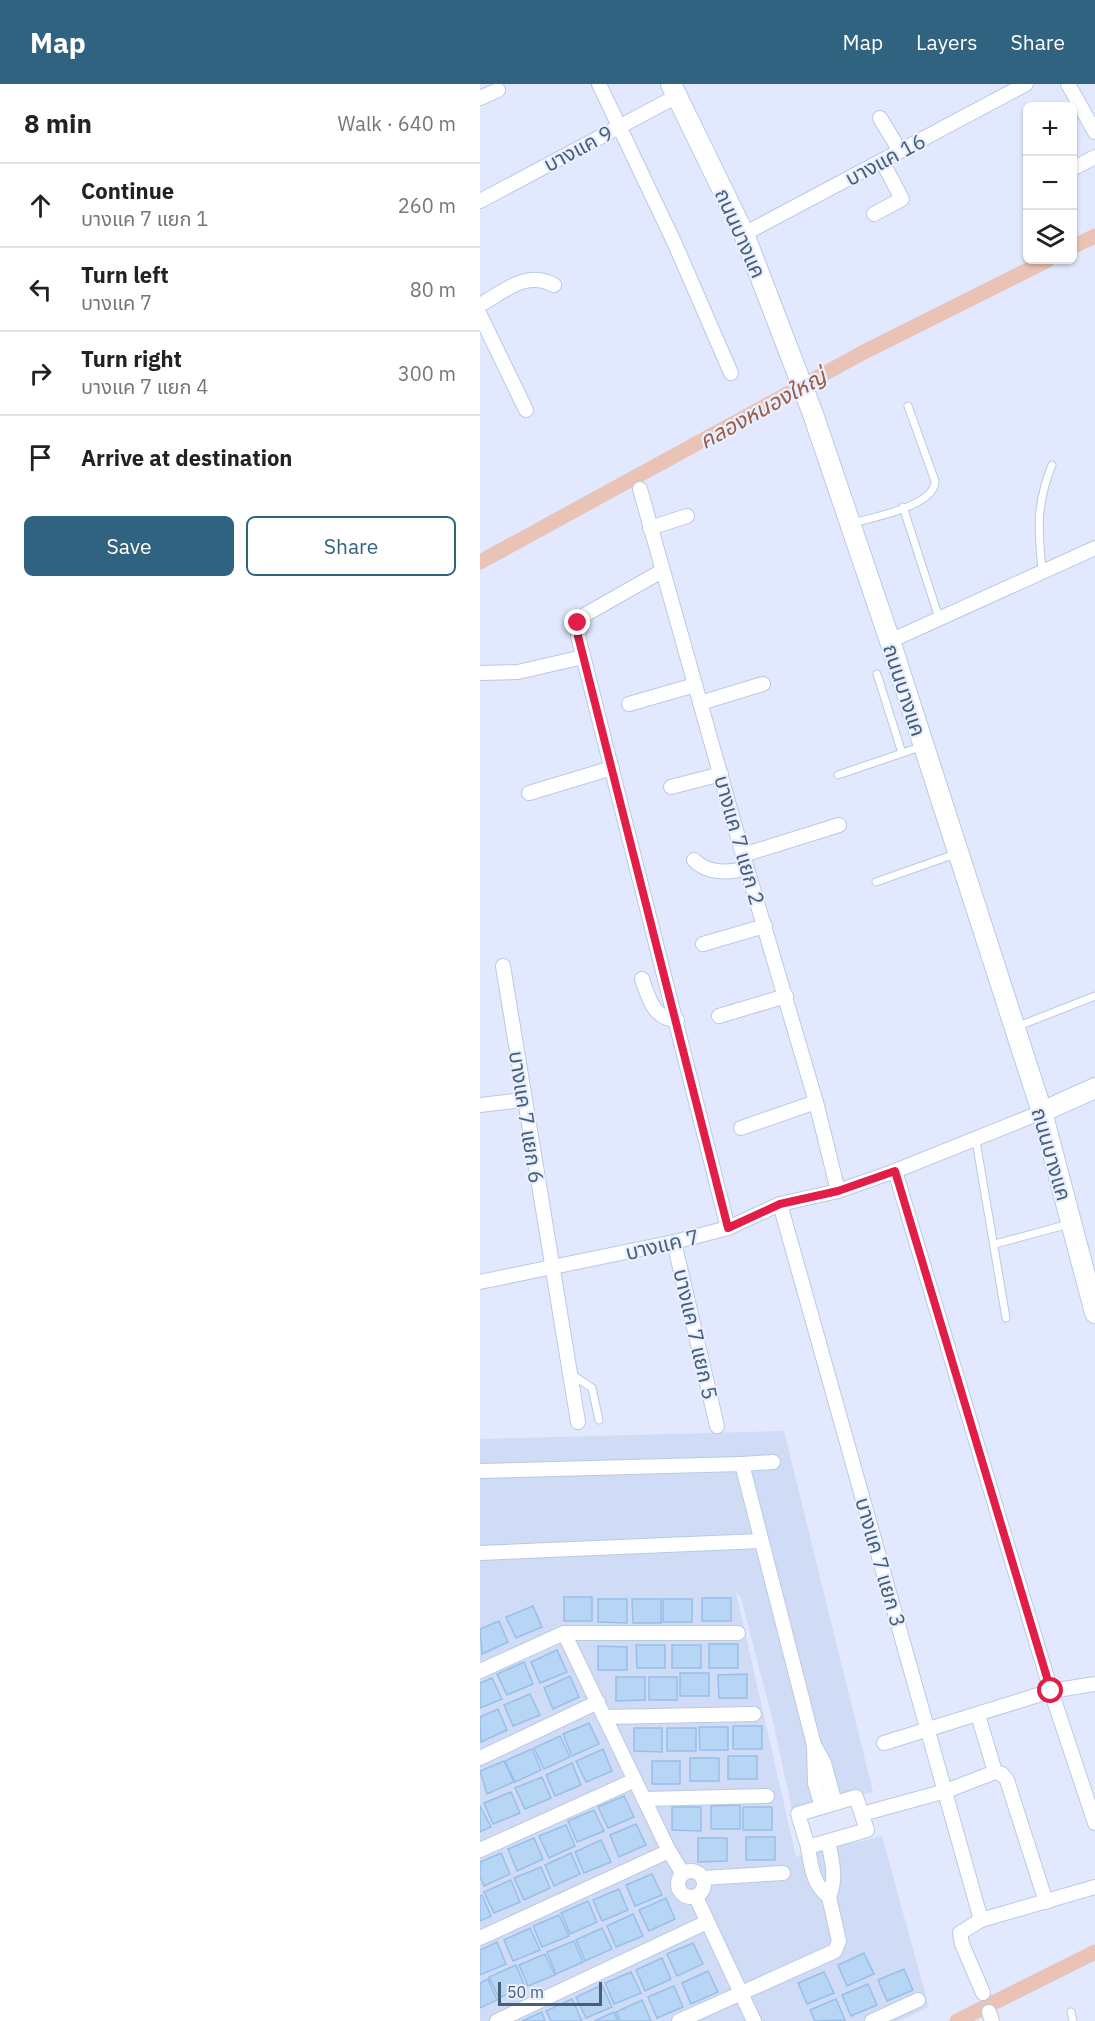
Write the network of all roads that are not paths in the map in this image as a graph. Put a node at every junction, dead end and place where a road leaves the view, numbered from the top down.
1 (599, 84) edge
2 (1026, 84) edge
3 (1068, 84) edge
4 (498, 90) dead end
5 (674, 90) edge
6 (480, 98) edge
7 (880, 118) dead end
8 (619, 126) junction
9 (1095, 132) edge
10 (900, 151) junction
11 (1095, 157) edge
12 (882, 160) junction
13 (1077, 166) edge
14 (480, 201) edge
15 (874, 214) dead end
16 (744, 234) junction
17 (554, 285) dead end
18 (480, 305) edge
19 (480, 315) edge
20 (731, 373) dead end
21 (908, 406) dead end
22 (526, 410) dead end
23 (1052, 465) dead end
24 (640, 489) dead end
25 (903, 507) junction
26 (687, 516) dead end
27 (851, 524) junction
28 (650, 528) junction
29 (1095, 548) edge
30 (1042, 570) junction
31 (662, 571) junction
32 (939, 618) junction
33 (890, 641) junction
34 (583, 657) junction
35 (480, 672) edge
36 (877, 674) dead end
37 (763, 684) dead end
38 (695, 685) junction
39 (700, 703) junction
40 (629, 704) dead end
41 (923, 746) junction
42 (902, 753) junction
43 (612, 768) junction
44 (721, 774) junction
45 (838, 775) dead end
46 (671, 787) dead end
47 (529, 793) dead end
48 (839, 825) dead end
49 (958, 853) junction
50 (694, 860) dead end
51 (745, 861) junction
52 (876, 882) dead end
53 (765, 926) junction
54 (703, 944) dead end
55 (503, 966) dead end
56 (642, 979) dead end
57 (786, 996) junction
58 (1095, 996) edge
59 (719, 1016) dead end
60 (676, 1020) junction
61 (1014, 1028) junction
62 (1095, 1088) edge
63 (523, 1100) junction
64 (816, 1102) junction
65 (480, 1105) edge
66 (1041, 1112) junction
67 (741, 1128) dead end
68 (976, 1141) junction
69 (895, 1171) junction
70 (838, 1191) junction
71 (780, 1204) junction
72 (1072, 1223) junction
73 (728, 1228) junction
74 (674, 1242) junction
75 (994, 1244) junction
76 (552, 1268) junction
77 (480, 1282) edge
78 (1095, 1313) edge
79 (1006, 1318) dead end
80 (569, 1373) junction
81 (599, 1420) dead end
82 (578, 1422) dead end
83 (717, 1426) dead end
84 (772, 1462) dead end
85 (742, 1464) junction
86 (480, 1471) edge
87 (760, 1541) junction
88 (480, 1553) edge
89 (564, 1633) junction
90 (738, 1633) dead end
91 (480, 1671) edge
92 (1095, 1684) edge
93 (1051, 1691) junction
94 (597, 1702) junction
95 (754, 1714) dead end
96 (978, 1715) junction
97 (604, 1717) junction
98 (928, 1730) junction
99 (884, 1743) dead end
100 (480, 1758) edge
101 (994, 1772) junction
102 (635, 1780) junction
103 (946, 1791) junction
104 (767, 1796) dead end
105 (644, 1799) junction
106 (828, 1805) junction
107 (862, 1814) junction
108 (1095, 1823) edge
109 (828, 1841) junction
110 (808, 1847) junction
111 (480, 1850) edge
112 (669, 1851) junction
113 (783, 1873) dead end
114 (683, 1874) junction
115 (702, 1878) junction
116 (1095, 1887) edge
117 (696, 1897) junction
118 (829, 1897) junction
119 (1046, 1902) junction
120 (981, 1920) junction
121 (707, 1922) junction
122 (480, 1938) edge
123 (740, 1992) junction
124 (983, 1993) dead end
125 (918, 2000) dead end
126 (1071, 2012) dead end
127 (497, 2021) edge
128 (679, 2021) edge
129 (754, 2021) edge
130 (872, 2021) edge
131 (1073, 2021) edge

1 - 8 street
2 - 10 street, บางแค 16
3 - 9 street
4 - 6 street
5 - 8 street, บางแค 9
5 - 16 main road, ถนนบางแค
7 - 10 street
8 - 14 street, บางแค 9
8 - 20 street
10 - 12 street, บางแค 16
11 - 13 street
12 - 15 street
12 - 16 street, บางแค 16
16 - 27 main road, ถนนบางแค
17 - 18 street
19 - 22 street
21 - 25 lane
23 - 30 lane
24 - 28 street, บางแค 7 แยก 2
25 - 27 lane
25 - 32 lane
26 - 28 street
27 - 33 main road, ถนนบางแค
28 - 31 street, บางแค 7 แยก 2
29 - 30 street
30 - 32 street
31 - 34 street
31 - 38 street, บางแค 7 แยก 2
32 - 33 street
33 - 41 main road, ถนนบางแค
34 - 35 street
34 - 43 street
36 - 42 lane
37 - 39 street
38 - 39 street, บางแค 7 แยก 2
38 - 40 street
39 - 44 street, บางแค 7 แยก 2
41 - 42 lane
41 - 49 main road, ถนนบางแค
42 - 45 lane
43 - 47 street
43 - 60 street
44 - 46 street
44 - 51 street, บางแค 7 แยก 2
48 - 51 street
49 - 52 lane
49 - 61 main road, ถนนบางแค
50 - 51 street
51 - 53 street, บางแค 7 แยก 2
53 - 54 street
53 - 57 street, บางแค 7 แยก 2
55 - 63 street, บางแค 7 แยก 6
56 - 60 street
57 - 59 street
57 - 64 street, บางแค 7 แยก 2
58 - 61 lane
60 - 73 street
61 - 66 main road, ถนนบางแค
62 - 66 main road
63 - 65 street
63 - 76 street, บางแค 7 แยก 6
64 - 67 street
64 - 70 street, บางแค 7 แยก 2
66 - 68 street, บางแค 7
66 - 72 main road, ถนนบางแค
68 - 69 street, บางแค 7
68 - 75 lane
69 - 70 street, บางแค 7
69 - 93 street
70 - 71 street, บางแค 7
71 - 73 street, บางแค 7
71 - 98 street, บางแค 7 แยก 3
72 - 75 lane
72 - 78 main road, ถนนบางแค
73 - 74 street, บางแค 7
74 - 76 street, บางแค 7
74 - 83 street, บางแค 7 แยก 5
75 - 79 lane
76 - 77 street, บางแค 7
76 - 80 street, บางแค 7 แยก 6
80 - 81 lane
80 - 82 street, บางแค 7 แยก 6
84 - 85 street
85 - 86 street
85 - 87 street
87 - 88 street
87 - 106 street
89 - 90 street
89 - 91 street
89 - 94 street
92 - 93 street
93 - 96 street
93 - 108 street
94 - 97 street
94 - 100 street
95 - 97 street
96 - 98 street
96 - 101 street
97 - 102 street
98 - 99 street
98 - 103 street, บางแค 7 แยก 3
101 - 103 street
101 - 119 street
102 - 105 street
102 - 111 street
103 - 107 street
103 - 120 street, บางแค 7 แยก 3
104 - 105 street
105 - 112 street
106 - 107 street
106 - 110 street
107 - 109 street
109 - 110 street
109 - 118 street
110 - 118 street
112 - 114 street
112 - 122 street
113 - 115 street
114 - 115 street
114 - 117 street
115 - 117 street
116 - 119 street
117 - 121 street
118 - 123 street
119 - 120 street
120 - 124 street
121 - 123 street
121 - 127 street
123 - 128 street
123 - 129 street
125 - 130 street
126 - 131 lane

